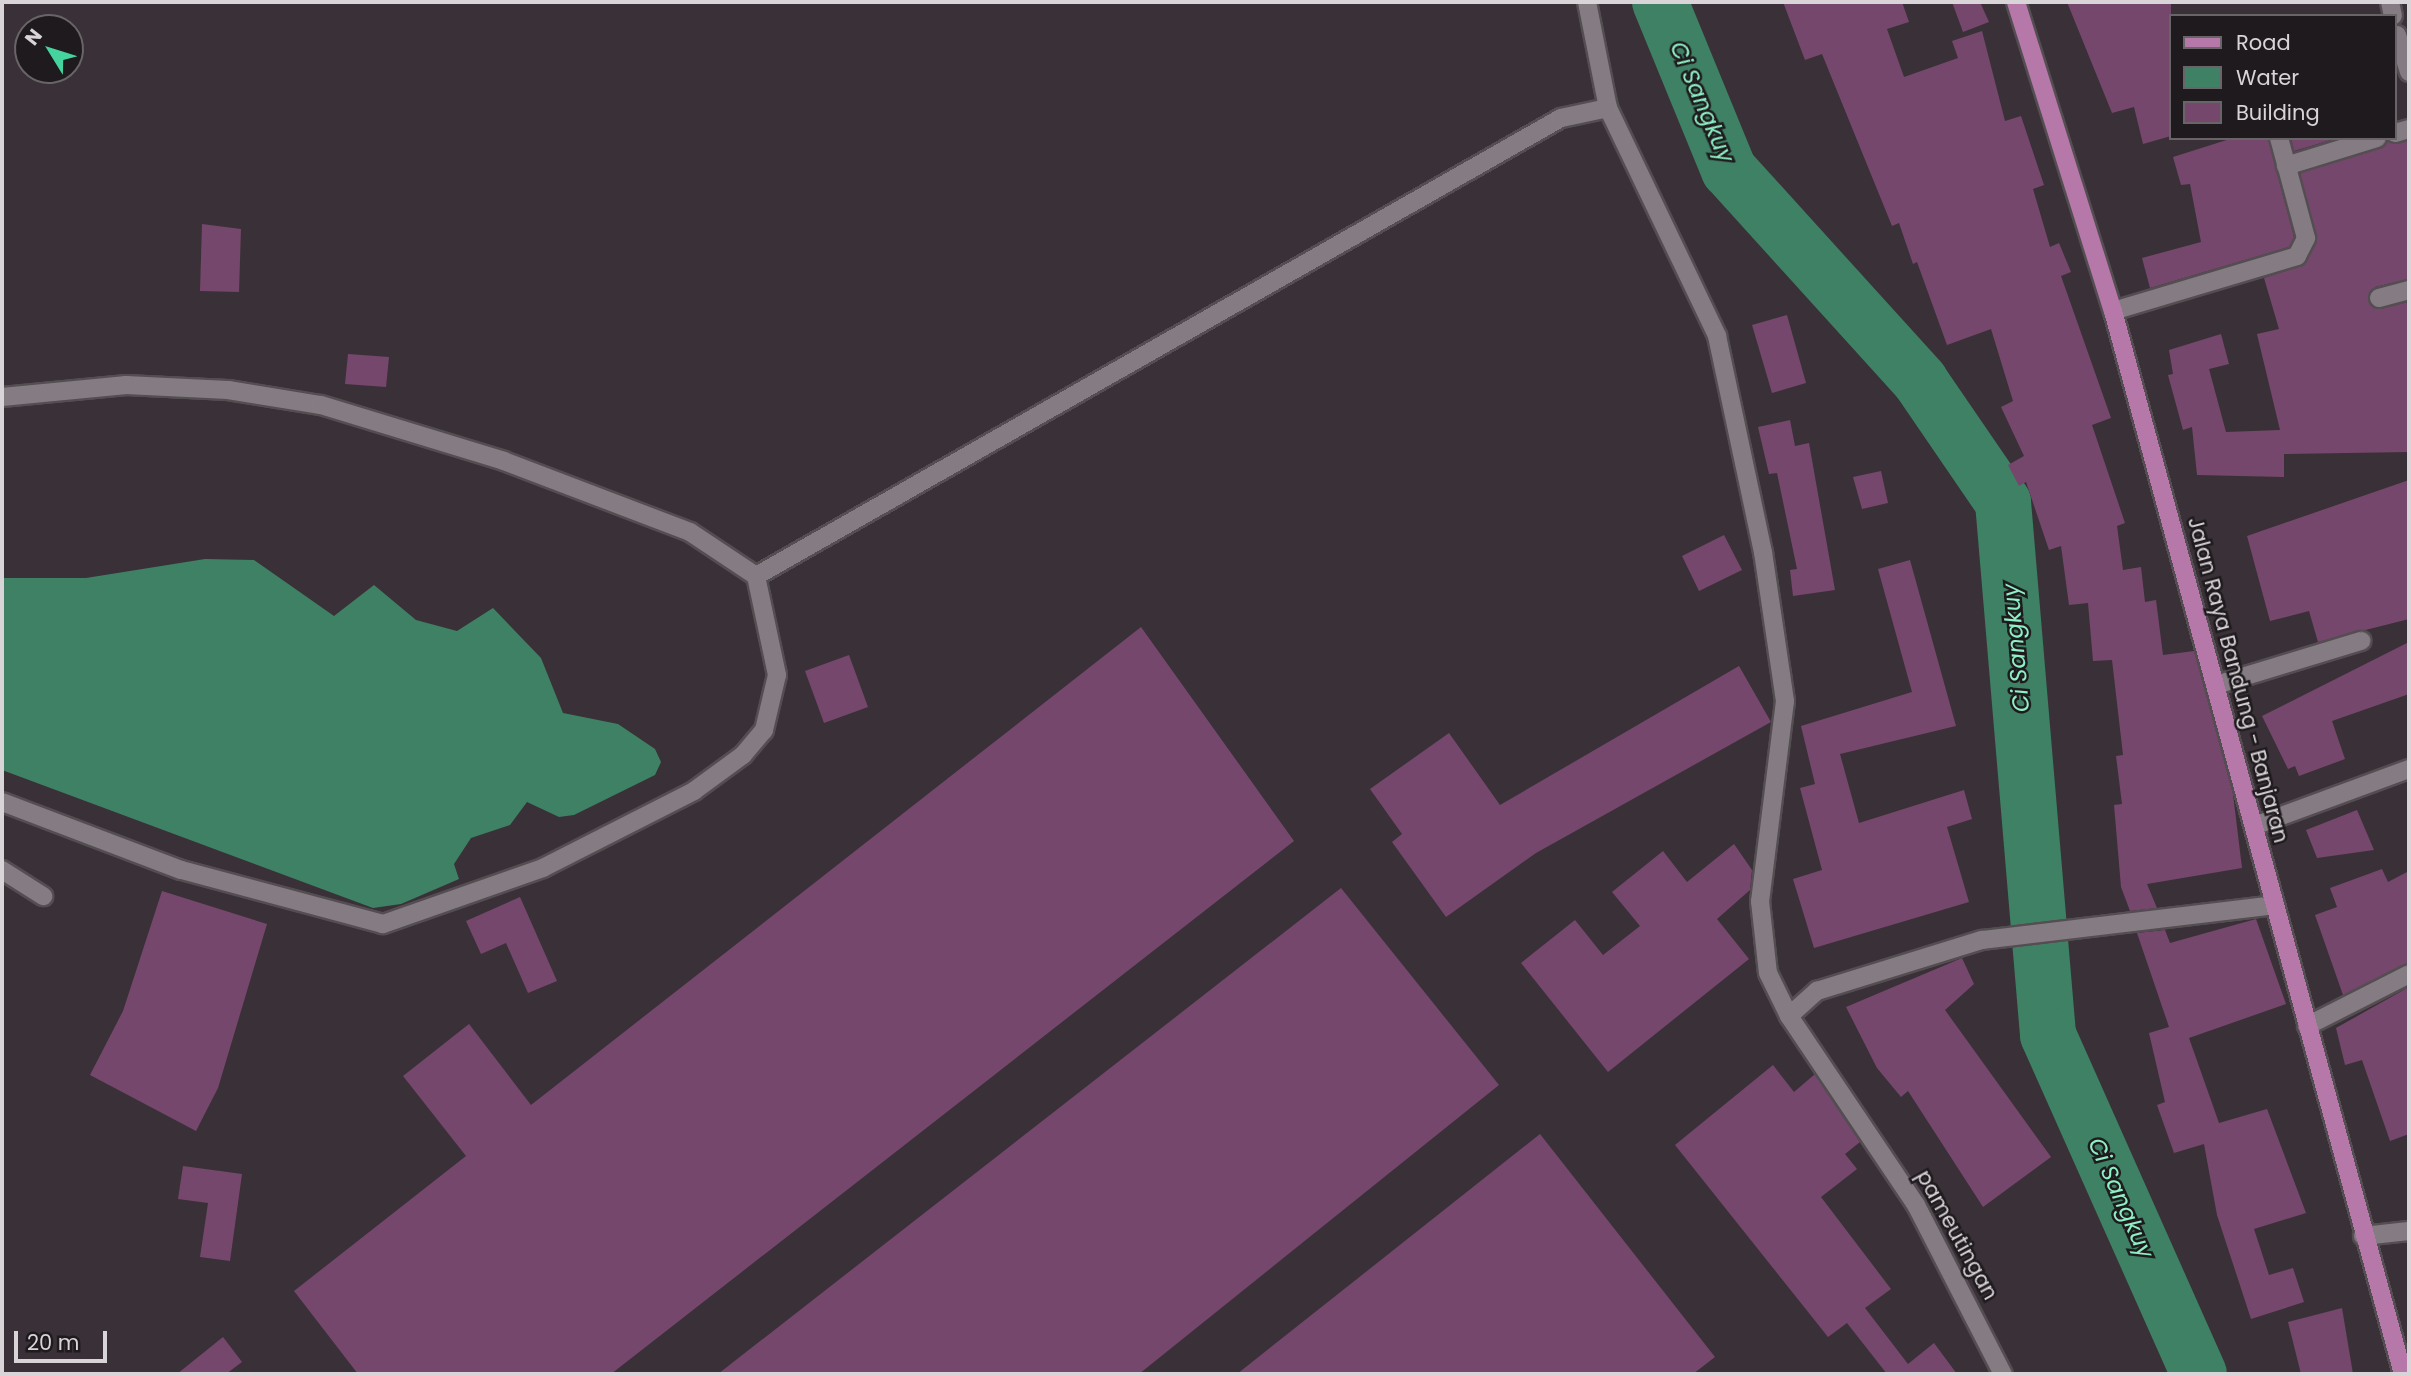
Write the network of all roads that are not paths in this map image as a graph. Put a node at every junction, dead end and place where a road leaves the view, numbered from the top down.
1 (1587, 2) edge
2 (2016, 2) edge
3 (2397, 36) edge
4 (2409, 72) edge
5 (1608, 108) junction
6 (2280, 140) edge
7 (2371, 140) edge
8 (2286, 166) junction
9 (2409, 290) edge
10 (2379, 298) dead end
11 (2113, 311) junction
12 (2, 397) edge
13 (756, 576) junction
14 (2361, 641) dead end
15 (2216, 685) junction
16 (2409, 769) edge
17 (2, 802) edge
18 (2254, 826) junction
19 (2, 870) edge
20 (43, 896) dead end
21 (2275, 905) junction
22 (2409, 974) edge
23 (1788, 1016) junction
24 (2307, 1026) junction
25 (2409, 1231) edge
26 (2363, 1236) junction
27 (2003, 1374) edge
28 (2403, 1374) edge

1 - 5 street, pameutingan
2 - 11 main road, Jalan Raya Bandung - Banjaran
3 - 4 street
5 - 13 street
5 - 23 street, pameutingan
6 - 8 street
7 - 8 street
8 - 11 street
9 - 10 street
11 - 15 main road, Jalan Raya Bandung - Banjaran
12 - 13 street
13 - 17 street
14 - 15 street
15 - 18 main road, Jalan Raya Bandung - Banjaran
16 - 18 street
18 - 21 main road, Jalan Raya Bandung - Banjaran
19 - 20 street
21 - 23 street
21 - 24 main road, Jalan Raya Bandung - Banjaran
22 - 24 street
23 - 27 street, pameutingan
24 - 26 main road, Jalan Raya Bandung - Banjaran
25 - 26 street
26 - 28 main road, Jalan Raya Bandung - Banjaran

